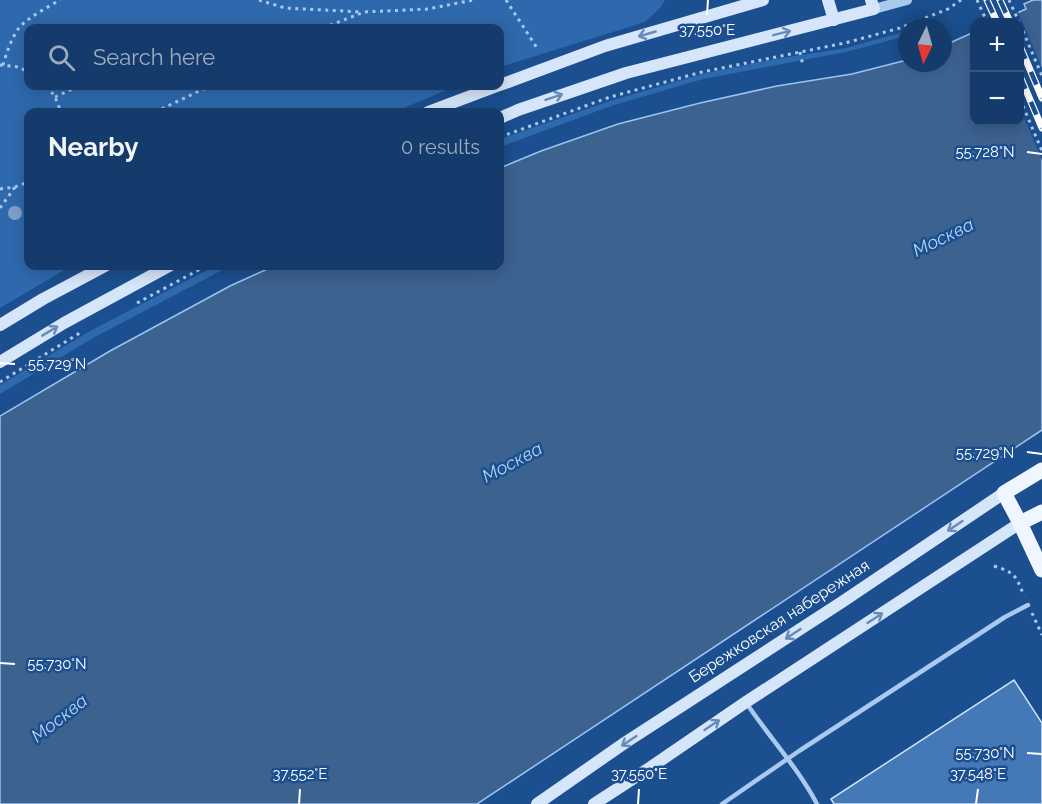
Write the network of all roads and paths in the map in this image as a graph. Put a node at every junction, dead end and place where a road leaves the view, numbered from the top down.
1 (60, 0) edge
2 (259, 0) edge
3 (473, 0) edge
4 (506, 0) edge
5 (763, 0) edge
6 (828, 0) edge
7 (907, 0) edge
8 (961, 0) edge
9 (974, 0) edge
10 (1009, 0) edge
11 (873, 5) edge
12 (364, 12) junction
13 (985, 18) edge
14 (1017, 18) edge
15 (834, 20) junction
16 (333, 24) edge
17 (1024, 35) edge
18 (537, 48) dead end
19 (800, 52) junction
20 (2, 65) edge
21 (802, 66) dead end
22 (24, 70) edge
23 (1042, 76) edge
24 (504, 83) edge
25 (50, 90) edge
26 (70, 90) edge
27 (202, 90) edge
28 (485, 90) edge
29 (55, 97) junction
30 (59, 108) edge
31 (163, 108) edge
32 (438, 108) edge
33 (1024, 108) edge
34 (504, 116) edge
35 (504, 136) edge
36 (1042, 151) edge
37 (24, 184) edge
38 (15, 187) junction
39 (0, 189) edge
40 (0, 208) edge
41 (97, 270) edge
42 (162, 270) edge
43 (198, 270) edge
44 (129, 307) dead end
45 (0, 325) edge
46 (92, 326) dead end
47 (0, 362) edge
48 (0, 382) edge
49 (1042, 470) edge
50 (1004, 493) junction
51 (1042, 512) edge
52 (1020, 523) junction
53 (1042, 570) edge
54 (1028, 605) dead end
55 (746, 702) junction
56 (788, 759) junction
57 (537, 804) edge
58 (594, 804) edge
59 (722, 804) edge
60 (817, 804) edge

1 - 20 path
2 - 12 path
3 - 12 path
4 - 18 path
5 -> 24 main road
6 - 15 main road
7 - 11 street
8 - 19 path
9 - 13 path
10 - 14 path
11 - 15 main road
12 - 16 path
34 -> 15 main road
17 - 23 path
19 - 21 path
19 - 35 path
20 - 22 path
25 - 29 path
26 - 29 path
27 - 31 path
28 - 32 main road
29 - 30 path
33 - 36 path
37 - 38 path
38 - 39 path
38 - 40 path
41 - 45 main road
47 -> 42 main road
43 - 44 path
46 - 48 path
49 - 50 main road, Бережковская набережная
50 - 52 main road
50 -> 57 main road, Бережковская набережная
51 - 52 main road
52 - 53 main road
55 -> 52 main road
54 - 56 lane
55 - 56 lane
58 -> 55 main road
56 - 59 lane
56 - 60 lane

